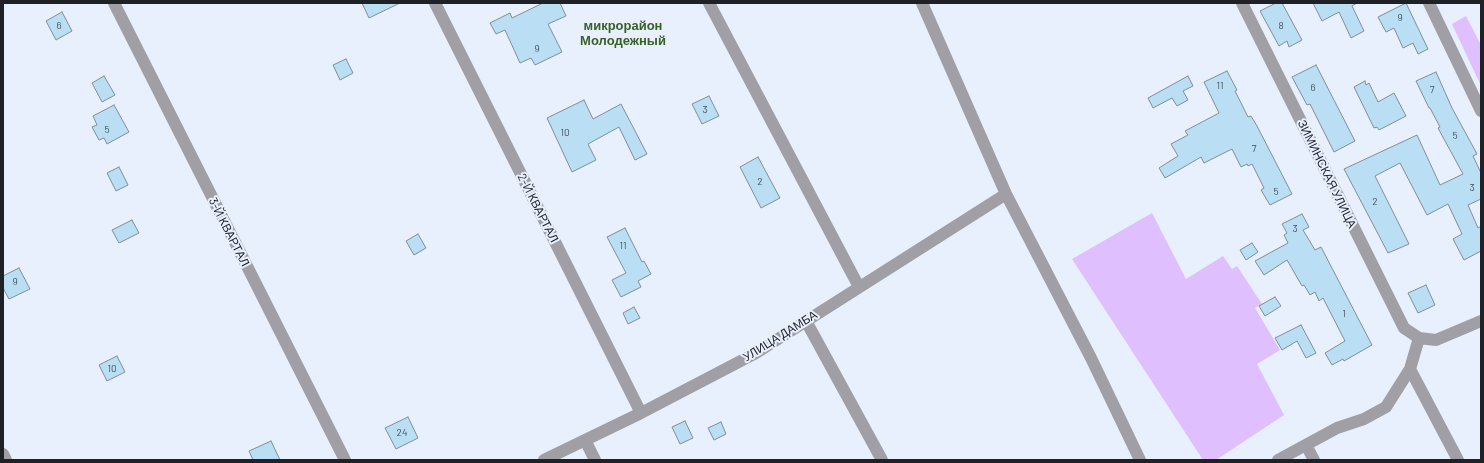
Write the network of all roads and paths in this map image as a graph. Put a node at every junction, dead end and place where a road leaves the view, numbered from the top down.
1 (114, 3) edge
2 (435, 3) edge
3 (709, 3) edge
4 (922, 3) edge
5 (1242, 3) edge
6 (1429, 3) edge
7 (1481, 111) edge
8 (1006, 194) junction
9 (859, 287) junction
10 (806, 321) junction
11 (1481, 321) edge
12 (1419, 338) junction
13 (1410, 369) junction
14 (641, 413) junction
15 (585, 440) junction
16 (1306, 445) junction
17 (3, 454) edge
18 (6, 460) edge
19 (345, 460) edge
20 (544, 460) edge
21 (595, 460) edge
22 (882, 460) edge
23 (1140, 460) edge
24 (1278, 460) edge
25 (1314, 460) edge
26 (1458, 460) edge

1 - 19 street, 3-Й КВАРТАЛ
2 - 14 street, 2-Й КВАРТАЛ
3 - 9 street
4 - 8 street
5 - 12 street, ЗИМИНСКАЯ УЛИЦА
6 - 7 street
8 - 9 street, УЛИЦА ДАМБА
8 - 23 street
9 - 10 street, УЛИЦА ДАМБА
10 - 14 street, УЛИЦА ДАМБА
10 - 22 street
11 - 12 street
12 - 13 street
13 - 16 street
13 - 26 street
14 - 15 street, УЛИЦА ДАМБА
15 - 20 street, УЛИЦА ДАМБА
15 - 21 street
16 - 24 street
16 - 25 street
17 - 18 street

